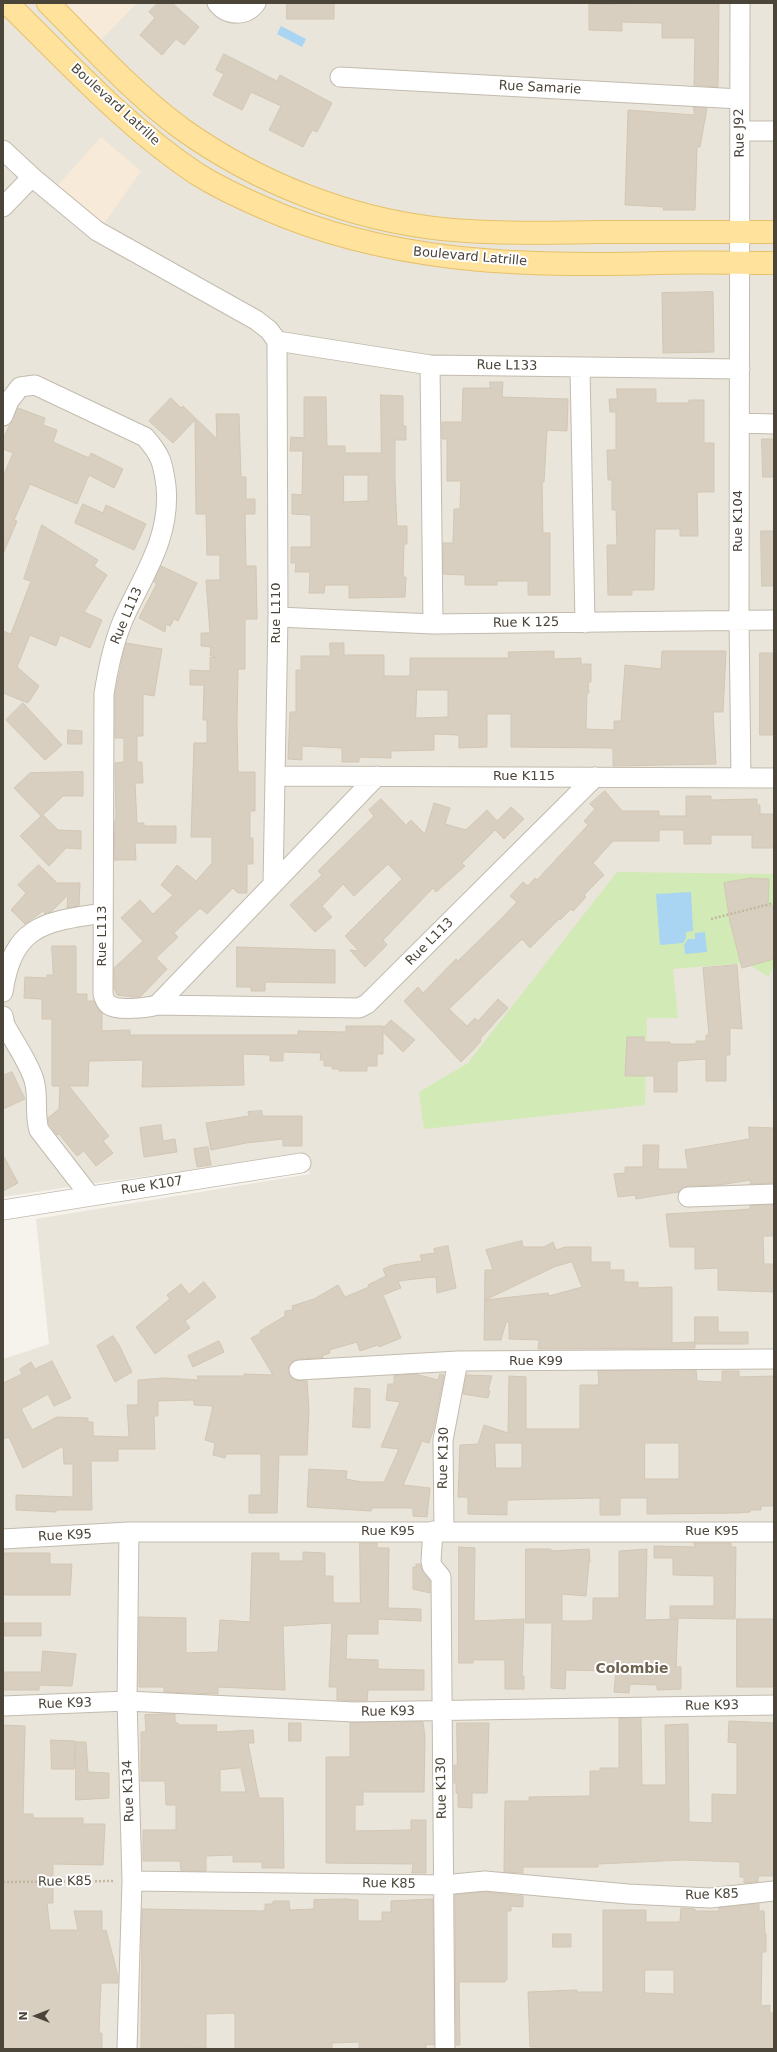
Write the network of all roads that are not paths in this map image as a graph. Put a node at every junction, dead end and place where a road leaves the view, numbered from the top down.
1 (7, 3) edge
2 (48, 3) edge
3 (217, 3) edge
4 (256, 3) edge
5 (740, 3) edge
6 (340, 77) dead end
7 (740, 99) junction
8 (740, 130) junction
9 (774, 131) edge
10 (3, 150) edge
11 (32, 177) junction
12 (3, 207) edge
13 (740, 232) junction
14 (774, 232) edge
15 (739, 263) junction
16 (774, 263) edge
17 (277, 341) junction
18 (430, 364) junction
19 (580, 368) junction
20 (740, 369) junction
21 (3, 416) edge
22 (740, 423) junction
23 (774, 424) edge
24 (278, 617) junction
25 (774, 620) edge
26 (739, 621) junction
27 (584, 622) junction
28 (433, 624) junction
29 (275, 776) junction
30 (377, 776) junction
31 (595, 777) junction
32 (741, 778) junction
33 (774, 778) edge
34 (273, 884) junction
35 (103, 913) junction
36 (3, 992) edge
37 (157, 1005) junction
38 (3, 1016) edge
39 (301, 1163) dead end
40 (774, 1194) edge
41 (90, 1196) junction
42 (688, 1197) dead end
43 (3, 1210) edge
44 (774, 1359) edge
45 (458, 1361) junction
46 (299, 1370) dead end
47 (129, 1532) junction
48 (439, 1532) junction
49 (774, 1532) edge
50 (3, 1539) edge
51 (127, 1701) junction
52 (774, 1705) edge
53 (3, 1706) edge
54 (441, 1711) junction
55 (132, 1881) junction
56 (443, 1885) junction
57 (774, 1891) edge
58 (127, 2049) edge
59 (445, 2049) edge

1 - 15 main road, Boulevard Latrille
2 - 13 main road, Boulevard Latrille
3 - 4 street
5 - 7 street, Rue J92
6 - 7 street, Rue Samarie
7 - 8 street, Rue J92
8 - 9 street
8 - 13 street, Rue J92
10 - 11 street
11 - 12 street
11 - 17 street
13 - 14 main road, Boulevard Latrille
13 - 15 street, Rue J92
15 - 16 main road, Boulevard Latrille
15 - 20 street, Rue K104
17 - 18 street, Rue L133
17 - 24 street, Rue L110
18 - 19 street, Rue L133
18 - 28 street
19 - 20 street, Rue L133
19 - 27 street
20 - 22 street, Rue K104
21 - 35 street, Rue L113
22 - 23 street
22 - 26 street, Rue K104
24 - 28 street, Rue K 125
24 - 29 street, Rue L110
25 - 26 street, Rue K 125
26 - 27 street, Rue K 125
26 - 32 street, Rue K104
27 - 28 street, Rue K 125
29 - 30 street, Rue K115
29 - 34 street, Rue L110
30 - 31 street, Rue K115
30 - 34 street
31 - 32 street, Rue K115
31 - 37 street, Rue L113
32 - 33 street, Rue K115
34 - 37 street
35 - 36 street
35 - 37 street, Rue L113
38 - 41 street
39 - 41 street, Rue K107
40 - 42 street
41 - 43 street, Rue K107
44 - 45 street, Rue K99
45 - 46 street, Rue K99
45 - 48 street, Rue K130
47 - 48 street, Rue K95
47 - 50 street, Rue K95
47 - 51 street, Rue K134
48 - 49 street, Rue K95
48 - 54 street, Rue K130
51 - 53 street, Rue K93
51 - 54 street, Rue K93
51 - 55 street, Rue K134
52 - 54 street, Rue K93
54 - 56 street, Rue K130
55 - 56 street, Rue K85
55 - 58 street, Rue K134
56 - 57 street, Rue K85
56 - 59 street, Rue K130

